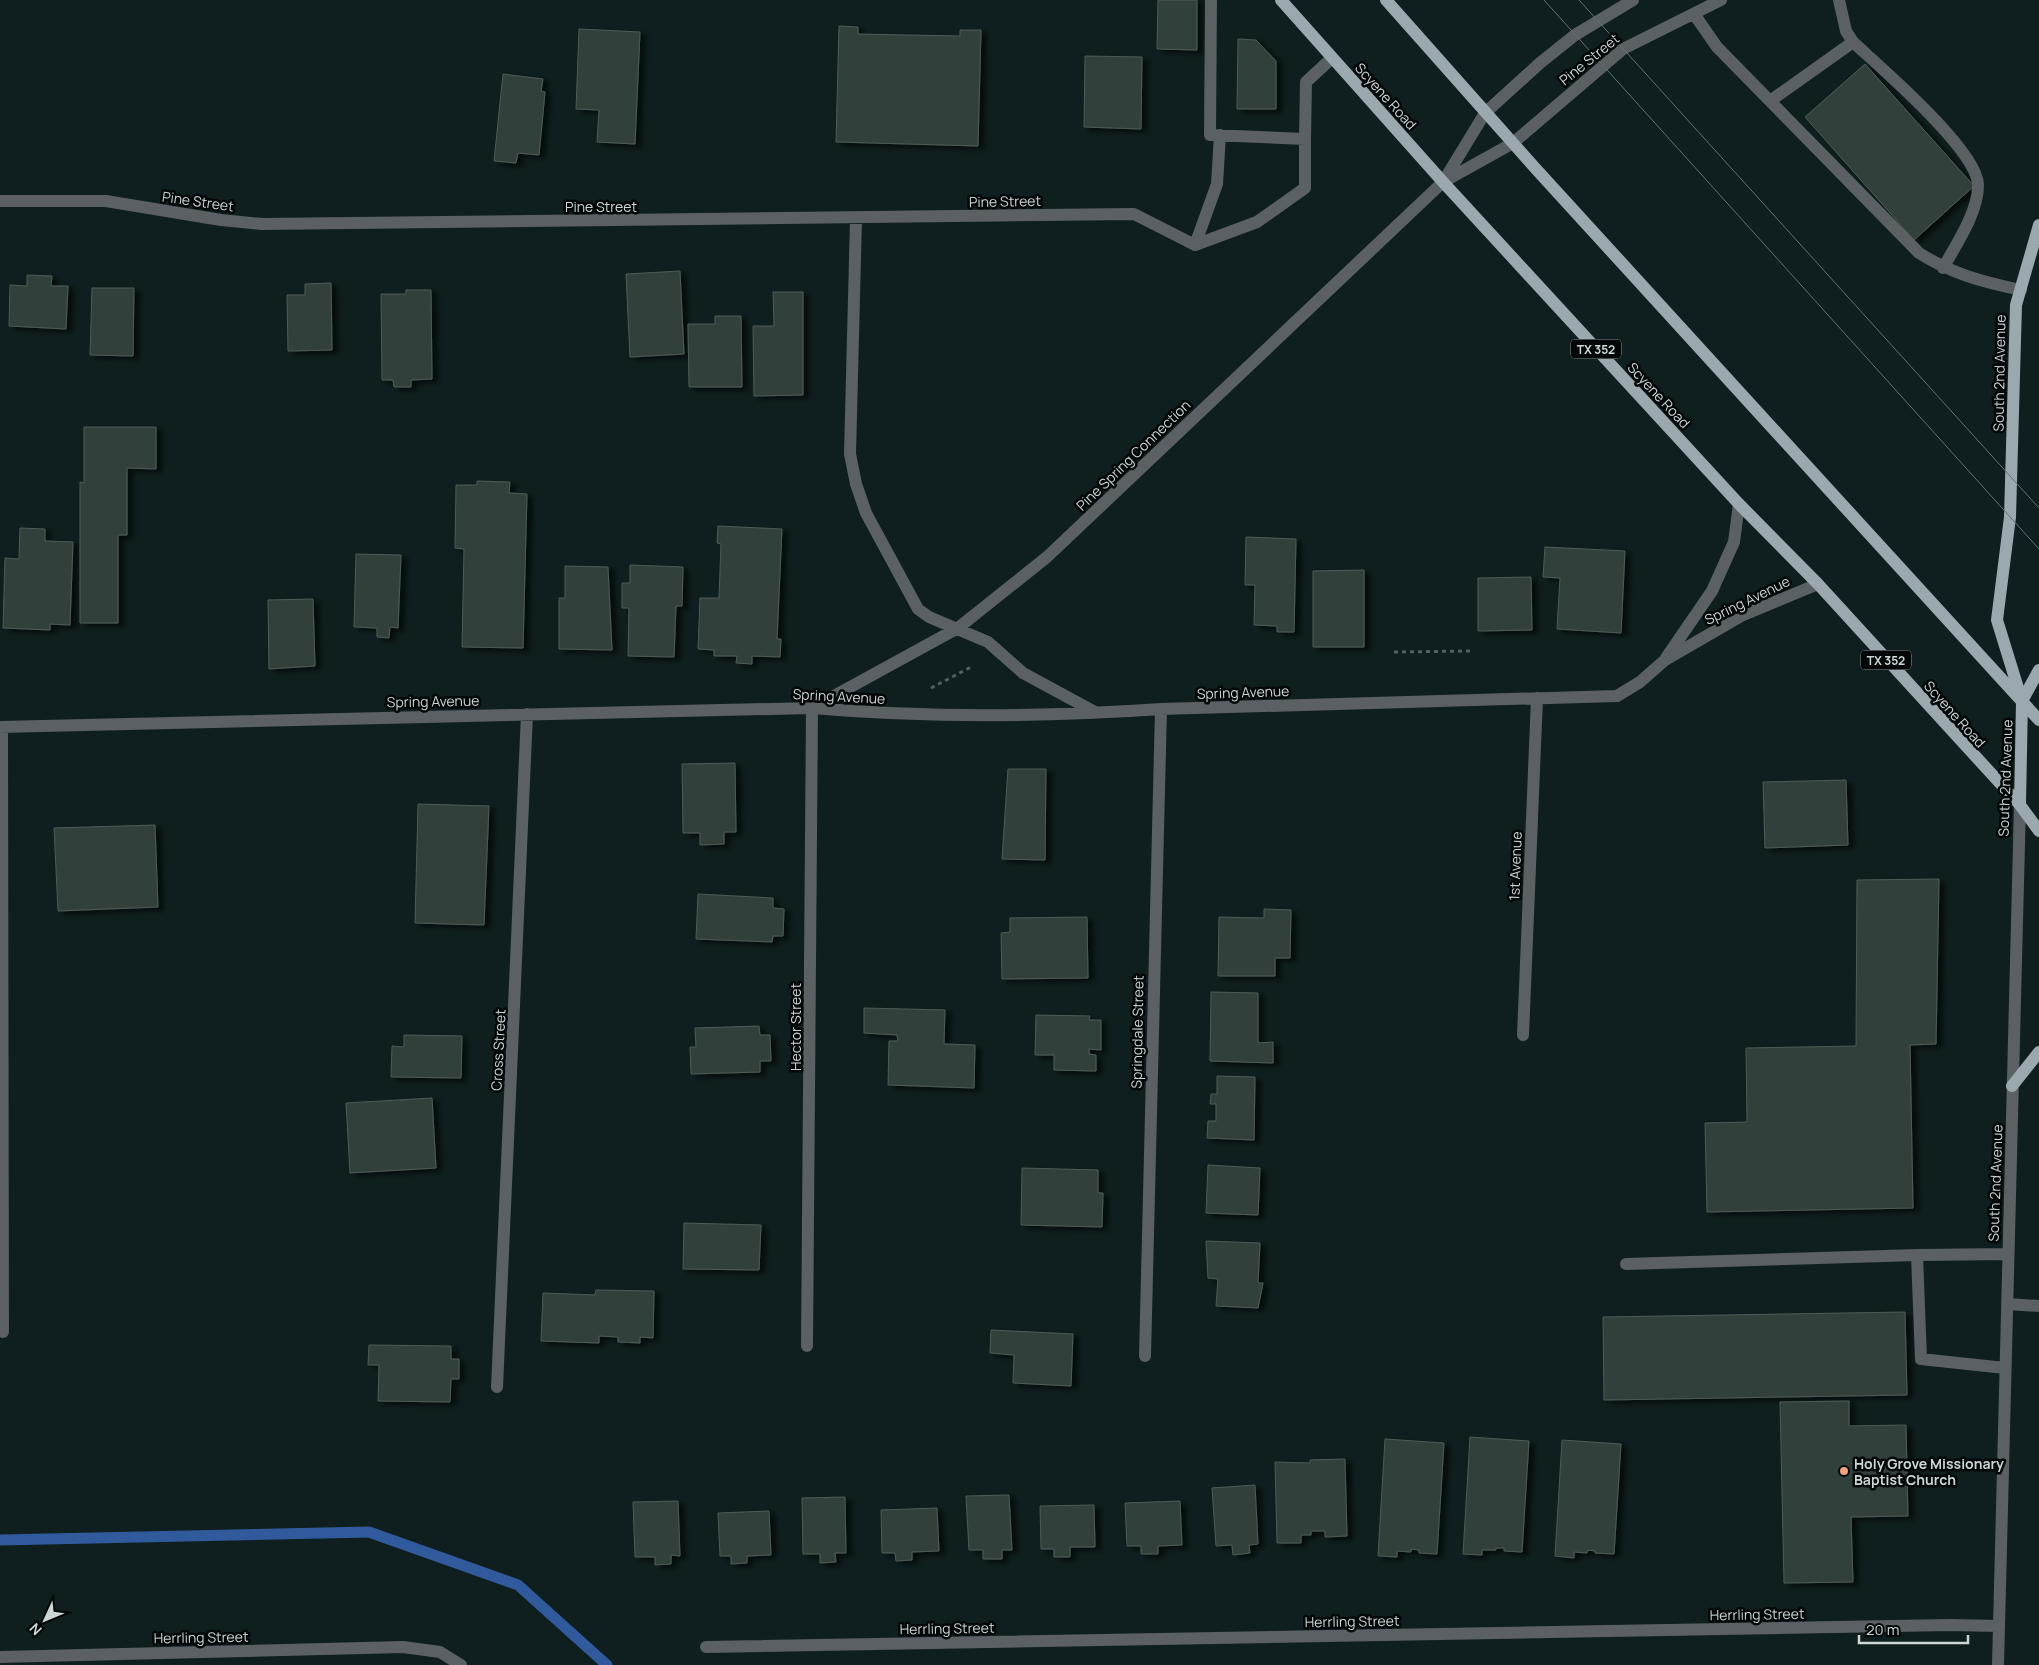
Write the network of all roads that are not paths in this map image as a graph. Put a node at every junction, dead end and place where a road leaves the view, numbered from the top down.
1 (1211, 0) edge
2 (1281, 0) edge
3 (1386, 0) edge
4 (1633, 0) edge
5 (1721, 0) edge
6 (1839, 0) edge
7 (1694, 14) junction
8 (1853, 42) junction
9 (1332, 58) junction
10 (1770, 101) junction
11 (1485, 113) junction
12 (1220, 135) junction
13 (1305, 139) junction
14 (1513, 144) junction
15 (1443, 182) junction
16 (0, 201) edge
17 (856, 219) junction
18 (2039, 224) edge
19 (1195, 245) junction
20 (1942, 268) junction
21 (2020, 290) junction
22 (1739, 504) junction
23 (1818, 584) junction
24 (958, 628) junction
25 (1665, 660) junction
26 (2039, 670) edge
27 (1537, 698) junction
28 (2022, 701) junction
29 (812, 708) junction
30 (1161, 709) junction
31 (1097, 713) junction
32 (527, 714) junction
33 (2039, 720) edge
34 (1, 727) edge
35 (2020, 805) junction
36 (2039, 831) edge
37 (1523, 1035) dead end
38 (2039, 1052) edge
39 (2012, 1086) junction
40 (2008, 1254) junction
41 (1917, 1255) junction
42 (1626, 1264) dead end
43 (2007, 1304) junction
44 (2039, 1306) edge
45 (4, 1332) dead end
46 (807, 1346) dead end
47 (1145, 1356) dead end
48 (2005, 1368) junction
49 (497, 1387) dead end
50 (1998, 1626) junction
51 (706, 1647) dead end
52 (0, 1657) edge
53 (461, 1665) edge
54 (1998, 1665) edge

1 - 12 street
2 - 9 main road, Scyene Road / TX 352
3 - 11 main road
4 - 11 street, Pine Street
5 - 7 street, Pine Street
6 - 8 street
7 - 10 street
7 - 14 street, Pine Street
8 - 10 street
8 - 20 street
9 - 13 street
9 - 15 main road, Scyene Road / TX 352
10 - 20 street
11 - 14 main road
11 - 15 street, Pine Spring Connection
12 - 13 street
12 - 19 street
13 - 19 street
14 - 15 street, Pine Spring Connection
14 - 28 main road
15 - 22 main road, Scyene Road / TX 352
15 - 24 street, Pine Spring Connection
16 - 17 street, Pine Street
17 - 19 street, Pine Street
17 - 24 street
18 - 21 main road, South 2nd Avenue
20 - 21 street
21 - 28 main road, South 2nd Avenue
22 - 23 main road, Scyene Road / TX 352
22 - 25 street, Spring Avenue
23 - 25 street, Spring Avenue
23 - 35 main road, Scyene Road / TX 352
24 - 29 street, Pine Spring Connection
24 - 31 street
25 - 27 street, Spring Avenue
26 - 28 main road, South 2nd Avenue
27 - 30 street, Spring Avenue
27 - 37 street, 1st Avenue
28 - 33 main road
28 - 35 main road, South 2nd Avenue
29 - 31 street, Spring Avenue
29 - 32 street, Spring Avenue
29 - 46 street, Hector Street
30 - 31 street, Spring Avenue
30 - 47 street, Springdale Street
32 - 34 street, Spring Avenue
32 - 49 street, Cross Street
34 - 45 street
35 - 36 main road, TX 352
35 - 39 street, South 2nd Avenue
38 - 39 main road
39 - 40 street, South 2nd Avenue
40 - 41 street
40 - 43 street, South 2nd Avenue
41 - 42 street
41 - 48 street
43 - 44 street
43 - 48 street, South 2nd Avenue
48 - 50 street, South 2nd Avenue
50 - 51 street, Herrling Street
50 - 54 street, South 2nd Avenue
52 - 53 street, Herrling Street

